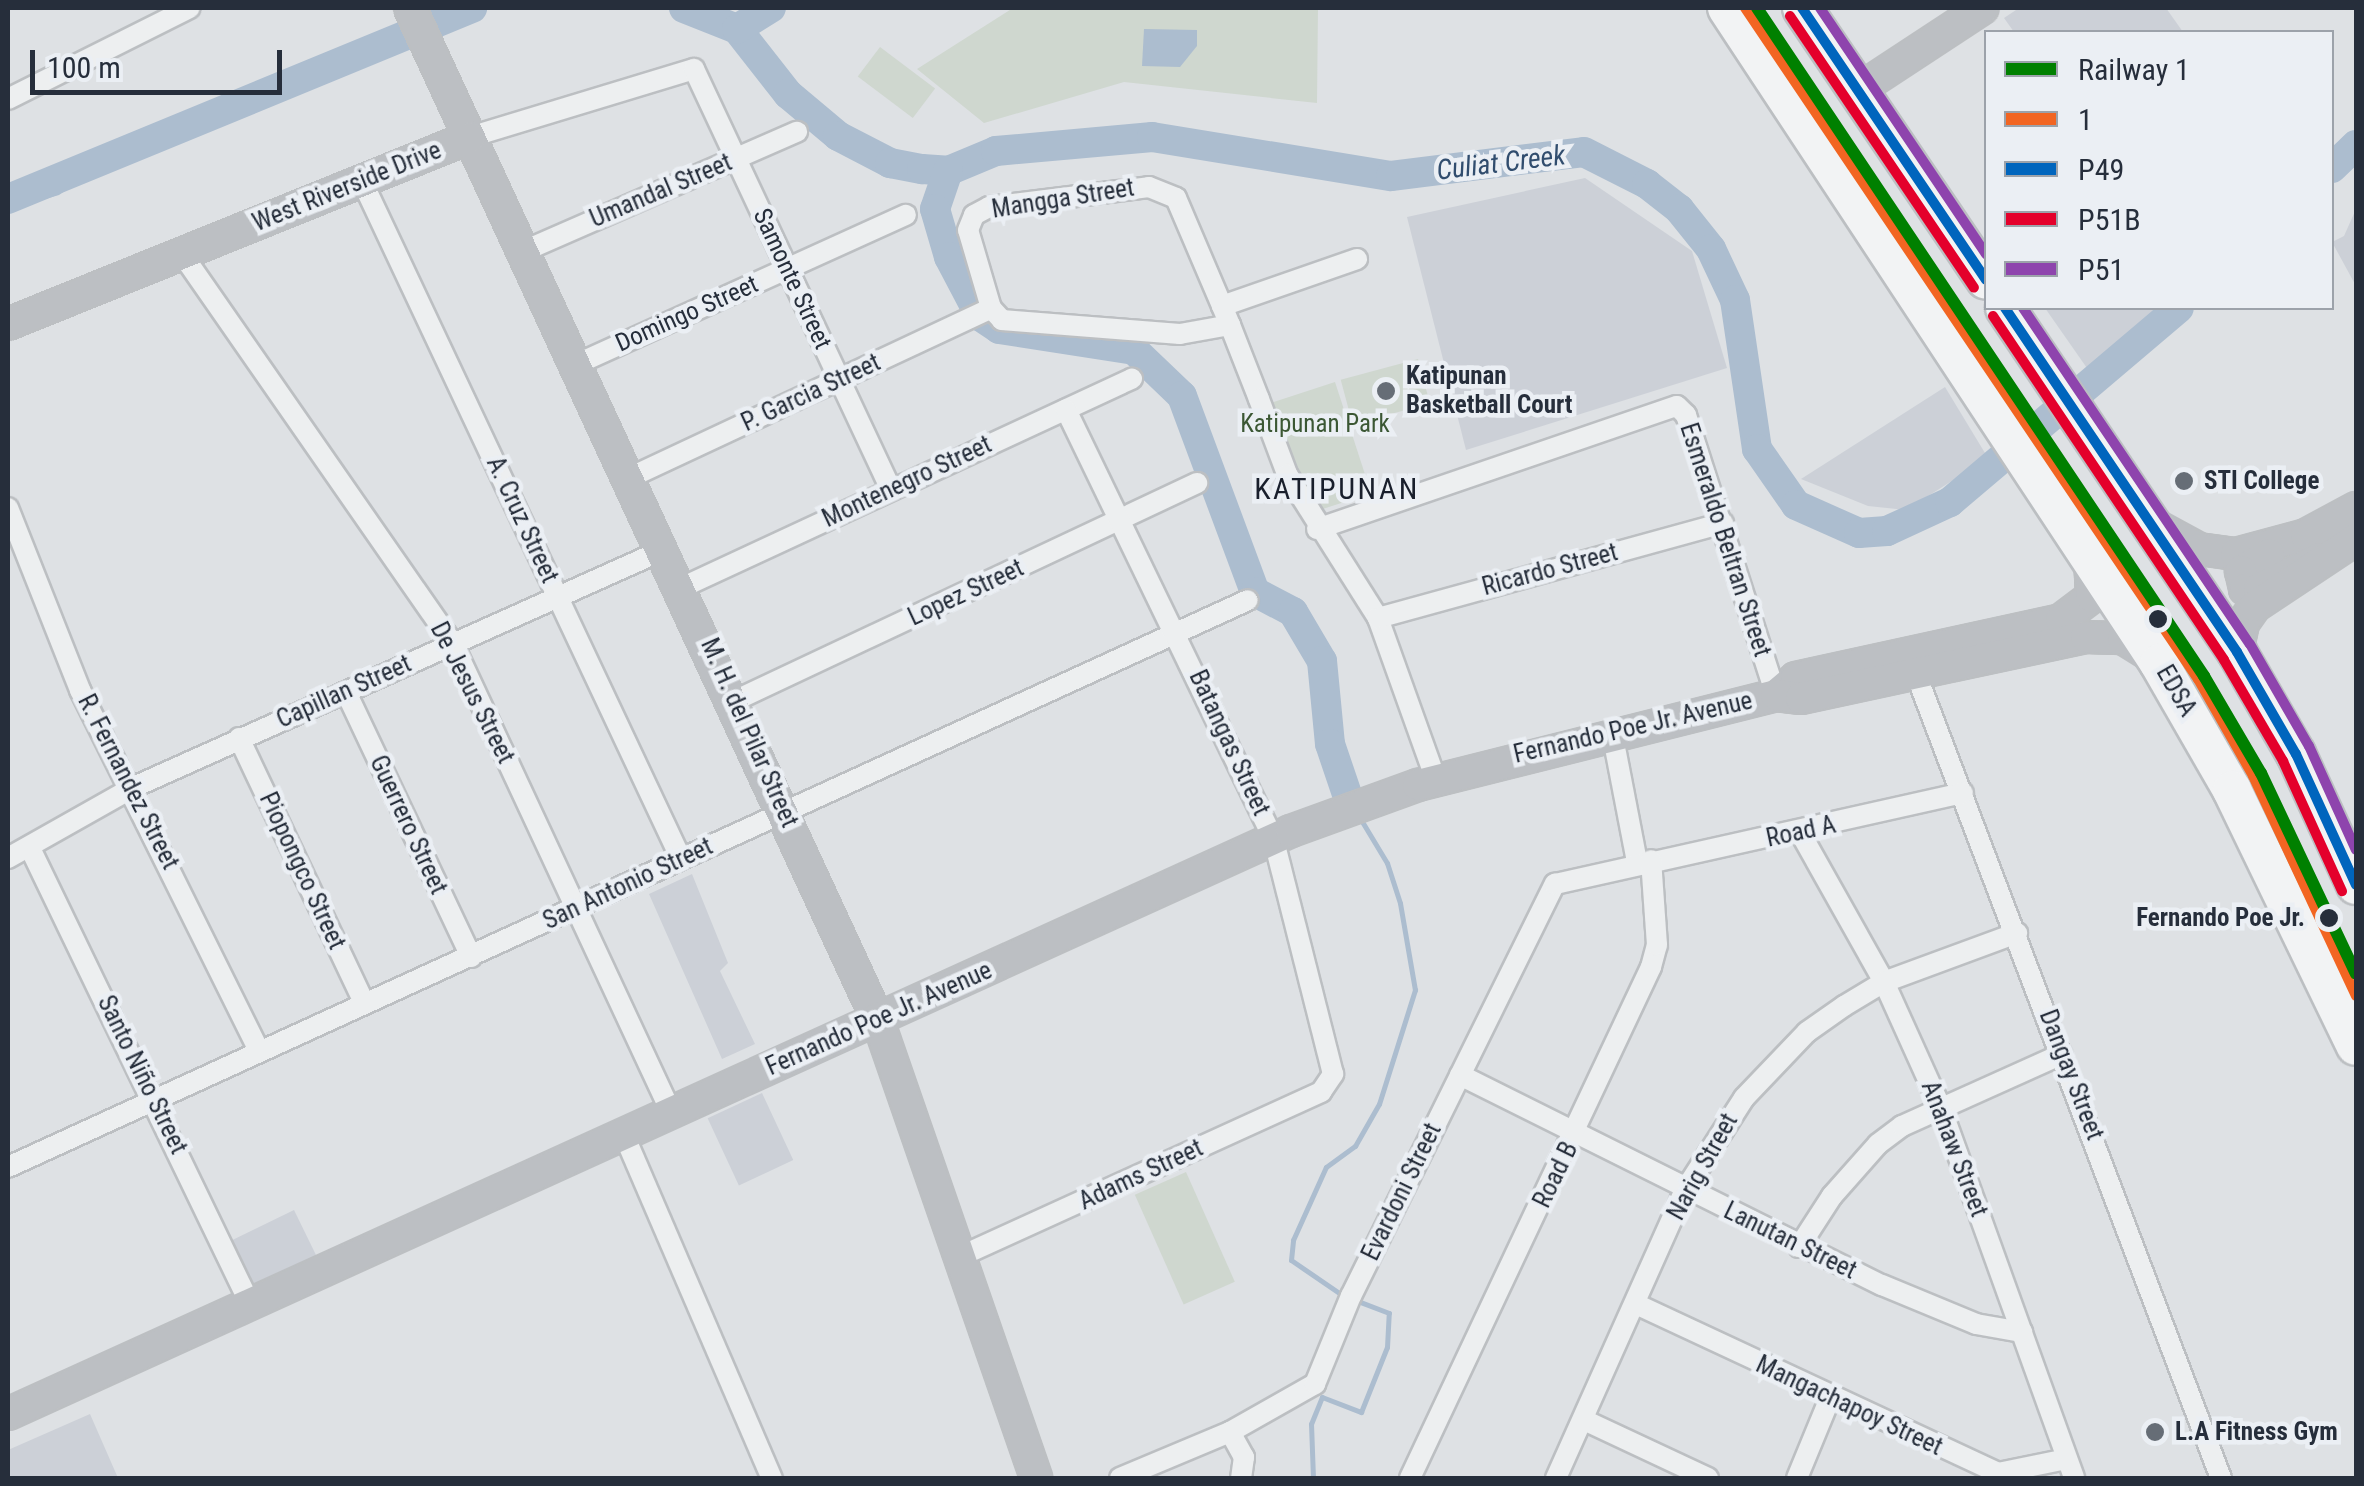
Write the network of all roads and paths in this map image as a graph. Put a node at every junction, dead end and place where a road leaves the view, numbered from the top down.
1 (190, 8) edge
2 (410, 8) edge
3 (1727, 8) edge
4 (1802, 8) edge
5 (1984, 8) edge
6 (694, 69) joint
7 (1858, 90) junction
8 (8, 100) edge
9 (798, 132) dead end
10 (470, 137) junction
11 (736, 159) junction
12 (362, 181) junction
13 (906, 215) dead end
14 (524, 251) junction
15 (182, 254) junction
16 (1357, 259) dead end
17 (788, 269) junction
18 (1984, 277) edge
19 (2006, 310) edge
20 (980, 313) junction
21 (1226, 316) junction
22 (8, 324) edge
23 (578, 364) junction
24 (839, 379) junction
25 (1132, 379) dead end
26 (1066, 410) junction
27 (631, 477) junction
28 (1197, 483) dead end
29 (891, 489) junction
30 (8, 508) edge
31 (2356, 508) edge
32 (1121, 522) junction
33 (1722, 523) junction
34 (2151, 523) junction
35 (1317, 529) junction
36 (2356, 539) edge
37 (2313, 546) junction
38 (665, 549) junction
39 (2088, 551) junction
40 (682, 587) junction
41 (557, 596) junction
42 (1248, 600) dead end
43 (1378, 618) junction
44 (1176, 634) junction
45 (453, 644) junction
46 (2238, 652) junction
47 (2159, 663) junction
48 (1916, 674) junction
49 (346, 692) junction
50 (1776, 695) junction
51 (734, 701) junction
52 (1612, 732) junction
53 (239, 738) junction
54 (1436, 780) junction
55 (134, 787) junction
56 (1963, 793) junction
57 (784, 810) junction
58 (1801, 834) junction
59 (1274, 840) junction
60 (30, 848) junction
61 (8, 858) edge
62 (681, 859) junction
63 (1644, 861) junction
64 (2356, 886) edge
65 (576, 909) junction
66 (2016, 933) junction
67 (471, 957) junction
68 (1884, 982) junction
69 (365, 1004) junction
70 (878, 1018) junction
71 (2356, 1046) edge
72 (260, 1052) junction
73 (2062, 1054) junction
74 (1460, 1076) junction
75 (1321, 1092) joint
76 (154, 1100) junction
77 (1941, 1108) junction
78 (672, 1114) junction
79 (1575, 1135) junction
80 (624, 1136) junction
81 (8, 1167) edge
82 (1685, 1190) junction
83 (1799, 1247) junction
84 (961, 1256) junction
85 (250, 1304) junction
86 (1638, 1305) junction
87 (2022, 1332) junction
88 (1830, 1398) junction
89 (8, 1414) edge
90 (1584, 1420) junction
91 (1230, 1432) junction
92 (2071, 1468) edge
93 (772, 1478) edge
94 (1036, 1478) edge
95 (1120, 1478) edge
96 (1241, 1478) edge
97 (1410, 1478) edge
98 (1556, 1478) edge
99 (1708, 1478) edge
100 (1796, 1478) edge
101 (2221, 1478) edge

1 - 8 street
2 - 10 main road, M. H. del Pilar Street
3 - 39 highway, EDSA
4 - 7 highway
5 - 7 main road
6 - 10 street, West Riverside Drive
6 - 11 street, Samonte Street
7 - 18 highway
9 - 11 street, Umandal Street
10 - 12 main road, West Riverside Drive
10 - 14 main road, M. H. del Pilar Street
11 - 14 street, Umandal Street
11 - 17 street, Samonte Street
12 - 15 main road, West Riverside Drive
12 - 41 street, A. Cruz Street
13 - 17 street, Domingo Street
14 - 23 main road, M. H. del Pilar Street
15 - 22 main road, West Riverside Drive
15 - 45 street, De Jesus Street
16 - 21 street
17 - 23 street, Domingo Street
17 - 24 street, Samonte Street
19 - 34 highway
20 - 21 street
20 - 21 street, Mangga Street
20 - 24 street, P. Garcia Street
21 - 35 street, Mangga Street
23 - 27 main road, M. H. del Pilar Street
24 - 27 street, P. Garcia Street
24 - 29 street, Samonte Street
25 - 26 street, Montenegro Street
26 - 29 street, Montenegro Street
26 - 32 street, Batangas Street
27 - 38 main road, M. H. del Pilar Street
28 - 32 street, Lopez Street
29 - 40 street, Montenegro Street
30 - 55 street, R. Fernandez Street
31 - 37 main road
32 - 44 street, Batangas Street
32 - 51 street, Lopez Street
33 - 35 street, Esmeraldo Beltran Street
33 - 43 street, Ricardo Street
33 - 50 street, Esmeraldo Beltran Street
34 - 37 main road
34 - 46 highway
35 - 43 street, Mangga Street
36 - 37 main road
37 - 46 main road
38 - 40 main road, M. H. del Pilar Street
38 - 41 street, Capillan Street
39 - 47 highway, EDSA
39 - 50 main road, Fernando Poe Jr. Avenue
40 - 51 main road, M. H. del Pilar Street
41 - 45 street, Capillan Street
41 - 62 street, A. Cruz Street
42 - 44 street, San Antonio Street
43 - 54 street, Mangga Street
44 - 57 street, San Antonio Street
44 - 59 street, Batangas Street
45 - 49 street, Capillan Street
45 - 65 street, De Jesus Street
46 - 64 highway
47 - 48 main road, Fernando Poe Jr. Avenue
47 - 71 highway, EDSA
48 - 50 main road, Fernando Poe Jr. Avenue
48 - 56 street, Dangay Street
49 - 53 street, Capillan Street
49 - 67 street, Guerrero Street
50 - 52 main road, Fernando Poe Jr. Avenue
51 - 57 main road, M. H. del Pilar Street
52 - 54 main road, Fernando Poe Jr. Avenue
52 - 63 street, Road B
53 - 55 street, Capillan Street
53 - 69 street, Piopongco Street
54 - 59 main road, Fernando Poe Jr. Avenue
55 - 60 street, Capillan Street
55 - 72 street, R. Fernandez Street
56 - 58 street, Road A
56 - 66 street, Dangay Street
57 - 62 street, San Antonio Street
57 - 70 main road, M. H. del Pilar Street
58 - 63 street, Road A
58 - 68 street, Anahaw Street
59 - 70 main road, Fernando Poe Jr. Avenue
59 - 75 street, Batangas Street
60 - 61 street, Capillan Street
60 - 76 street, Santo Niño Street
62 - 65 street, San Antonio Street
63 - 74 street, Evardoni Street
63 - 79 street, Road B
65 - 67 street, San Antonio Street
65 - 78 street, De Jesus Street
66 - 68 street, Narig Street
66 - 73 street, Dangay Street
67 - 69 street, San Antonio Street
68 - 77 street, Anahaw Street
68 - 82 street, Narig Street
69 - 72 street, San Antonio Street
70 - 78 main road, Fernando Poe Jr. Avenue
70 - 84 main road, M. H. del Pilar Street
72 - 76 street, San Antonio Street
73 - 77 street
73 - 101 street, Dangay Street
74 - 79 street, Lanutan Street
74 - 91 street, Evardoni Street
75 - 84 street, Adams Street
76 - 81 street, San Antonio Street
76 - 85 street, Santo Niño Street
77 - 83 street
77 - 87 street, Anahaw Street
78 - 80 main road, Fernando Poe Jr. Avenue
79 - 82 street, Lanutan Street
79 - 97 street, Road B
80 - 85 main road, Fernando Poe Jr. Avenue
80 - 93 street
82 - 83 street, Lanutan Street
82 - 86 street, Narig Street
83 - 87 street, Lanutan Street
84 - 94 main road, M. H. del Pilar Street
85 - 89 main road, Fernando Poe Jr. Avenue
86 - 88 street, Mangachapoy Street
86 - 90 street, Narig Street
87 - 92 street, Anahaw Street
88 - 92 street, Mangachapoy Street
88 - 100 street
90 - 98 street, Narig Street
90 - 99 street
91 - 95 street, Evardoni Street
91 - 96 street

